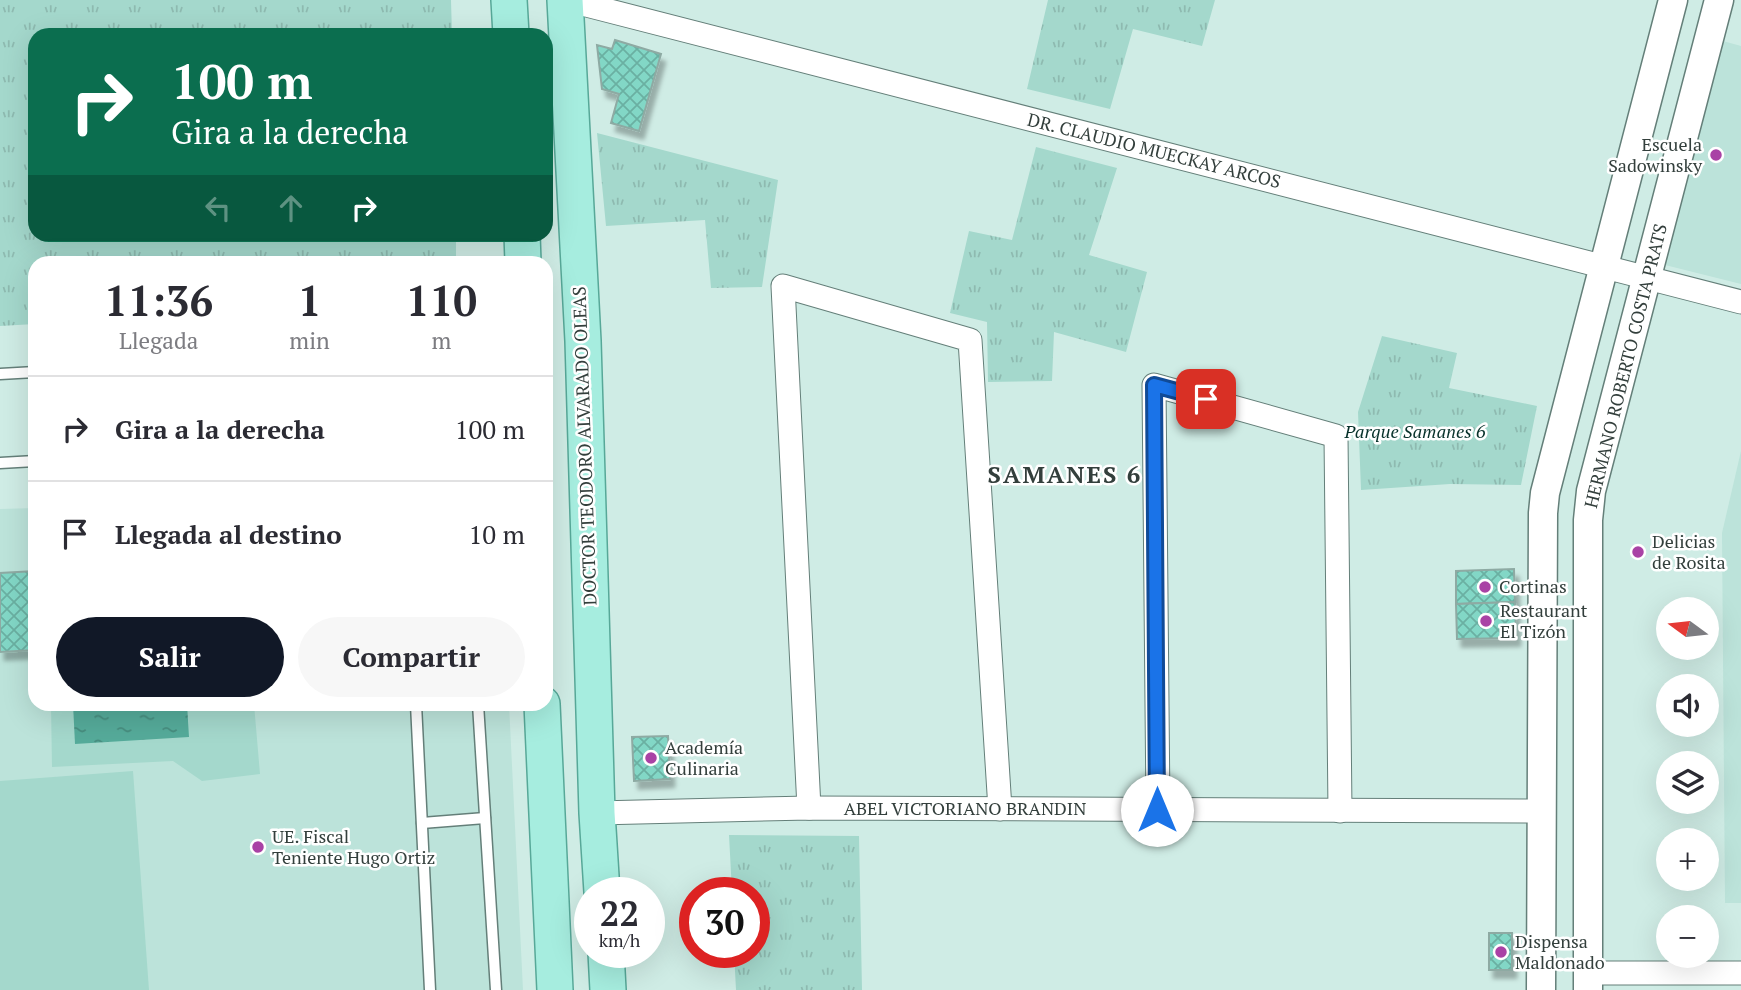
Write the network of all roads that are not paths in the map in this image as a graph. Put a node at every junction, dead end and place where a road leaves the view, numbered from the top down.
1 (509, 0) edge
2 (566, 0) edge
3 (1673, 0) edge
4 (1719, 0) edge
5 (510, 28) edge
6 (1604, 267) junction
7 (1648, 278) junction
8 (1741, 302) edge
9 (28, 372) edge
10 (0, 373) edge
11 (28, 461) edge
12 (0, 463) edge
13 (416, 711) edge
14 (478, 711) edge
15 (542, 711) edge
16 (809, 808) junction
17 (1000, 808) junction
18 (1157, 810) junction
19 (1340, 811) junction
20 (1542, 811) junction
21 (597, 813) junction
22 (485, 818) junction
23 (422, 823) junction
24 (601, 877) edge
25 (607, 968) edge
26 (1741, 973) edge
27 (1588, 981) edge
28 (430, 990) edge
29 (496, 990) edge
30 (555, 990) edge
31 (608, 990) edge
32 (1541, 990) edge

1 - 5 main road
2 - 6 street, DR. CLAUDIO MUECKAY ARCOS
2 - 21 main road, DOCTOR TEODORO ALVARADO OLEAS
3 - 6 street
4 - 7 street, HERMANO ROBERTO COSTA PRATS
6 - 7 street, DR. CLAUDIO MUECKAY ARCOS
6 - 20 street
7 - 8 street, DR. CLAUDIO MUECKAY ARCOS
7 - 27 street, HERMANO ROBERTO COSTA PRATS
9 - 10 lane
11 - 12 lane
13 - 23 lane
14 - 22 lane
15 - 30 main road
16 - 17 street, ABEL VICTORIANO BRANDIN
16 - 17 street
16 - 21 street, ABEL VICTORIANO BRANDIN
17 - 18 street, ABEL VICTORIANO BRANDIN
18 - 19 street, ABEL VICTORIANO BRANDIN
18 - 19 street
19 - 20 street, ABEL VICTORIANO BRANDIN
20 - 32 street
21 - 24 main road, DOCTOR TEODORO ALVARADO OLEAS
22 - 23 lane
22 - 29 lane
23 - 28 lane
25 - 31 main road
26 - 27 street

